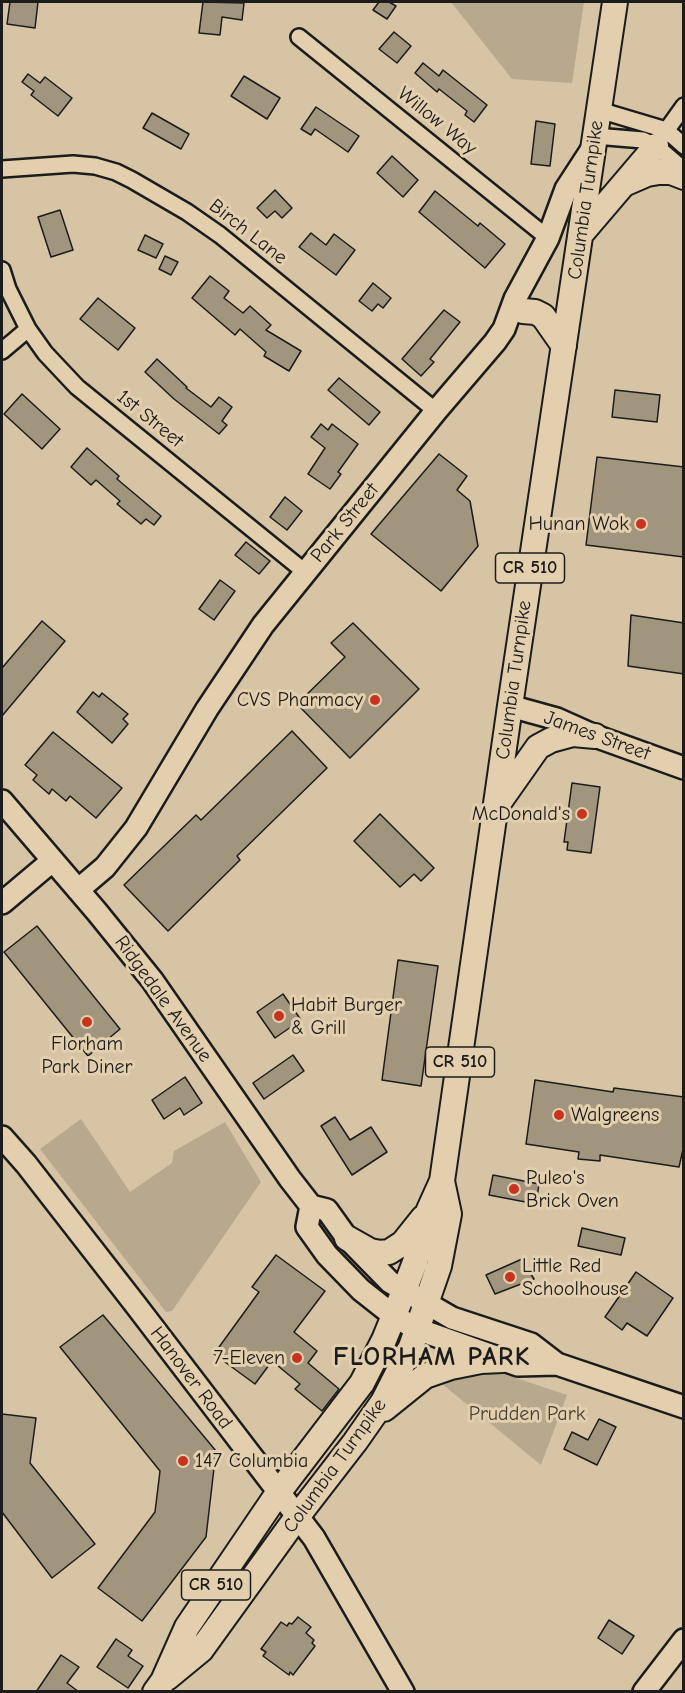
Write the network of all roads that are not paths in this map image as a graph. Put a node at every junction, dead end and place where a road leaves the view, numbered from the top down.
1 (615, 2) edge
2 (299, 37) dead end
3 (684, 106) edge
4 (599, 110) junction
5 (661, 138) junction
6 (594, 141) junction
7 (684, 146) edge
8 (2, 169) edge
9 (684, 170) edge
10 (684, 177) edge
11 (621, 184) junction
12 (581, 234) junction
13 (548, 238) junction
14 (2, 270) edge
15 (523, 311) junction
16 (28, 329) junction
17 (504, 329) junction
18 (564, 346) junction
19 (2, 351) edge
20 (436, 411) junction
21 (305, 572) junction
22 (510, 706) junction
23 (595, 736) junction
24 (684, 768) edge
25 (2, 801) edge
26 (496, 805) junction
27 (52, 861) junction
28 (78, 890) junction
29 (2, 903) edge
30 (2, 1137) edge
31 (442, 1181) junction
32 (311, 1206) junction
33 (428, 1212) junction
34 (347, 1238) junction
35 (404, 1291) junction
36 (427, 1304) junction
37 (394, 1316) junction
38 (417, 1329) junction
39 (503, 1360) junction
40 (557, 1364) junction
41 (684, 1407) edge
42 (371, 1420) junction
43 (278, 1493) junction
44 (297, 1517) junction
45 (684, 1640) edge
46 (159, 1686) edge
47 (403, 1692) edge
48 (644, 1692) edge

1 - 4 main road, Columbia Turnpike / CR 510
2 - 13 street, Willow Way
3 - 5 street
4 - 5 street
4 - 6 main road, Columbia Turnpike / CR 510
5 - 6 street
5 - 7 street
5 - 9 street
5 - 11 main road
6 - 12 main road, Columbia Turnpike / CR 510
6 - 13 main road, Park Street
8 - 20 street, Birch Lane
10 - 11 main road
11 - 12 main road
12 - 18 main road, Columbia Turnpike / CR 510
13 - 15 main road
13 - 17 main road, Park Street
14 - 16 street, 1st Street
15 - 17 main road
15 - 18 main road
16 - 19 street
16 - 21 street, 1st Street
17 - 20 main road, Park Street
18 - 22 main road, Columbia Turnpike / CR 510
20 - 21 main road, Park Street
21 - 28 main road, Park Street
22 - 23 main road, James Street
22 - 26 main road, Columbia Turnpike / CR 510
23 - 24 main road, James Street
23 - 26 main road
25 - 27 main road, Ridgedale Avenue
26 - 31 main road, Columbia Turnpike / CR 510
27 - 28 main road, Ridgedale Avenue
27 - 29 main road
28 - 32 main road, Ridgedale Avenue
30 - 43 main road, Hanover Road
31 - 33 main road, Columbia Turnpike / CR 510
31 - 36 main road, Columbia Turnpike / CR 510
32 - 34 main road, Ridgedale Avenue
32 - 37 main road, Ridgedale Avenue
33 - 34 main road
33 - 35 main road, Columbia Turnpike / CR 510
34 - 35 main road, Ridgedale Avenue
35 - 36 main road, Ridgedale Avenue
35 - 37 main road, Columbia Turnpike / CR 510
36 - 38 main road, Columbia Turnpike / CR 510
36 - 40 main road, Ridgedale Avenue
37 - 38 main road, Ridgedale Avenue
37 - 43 main road, Columbia Turnpike / CR 510
38 - 39 main road, Ridgedale Avenue
38 - 42 main road, Columbia Turnpike / CR 510
39 - 40 main road, Ridgedale Avenue
39 - 42 main road
40 - 41 main road, Ridgedale Avenue
42 - 44 main road, Columbia Turnpike / CR 510
43 - 44 main road, Hanover Road
43 - 46 main road, Columbia Turnpike / CR 510
44 - 46 main road, Columbia Turnpike / CR 510
44 - 47 main road, Hanover Road
45 - 48 main road

